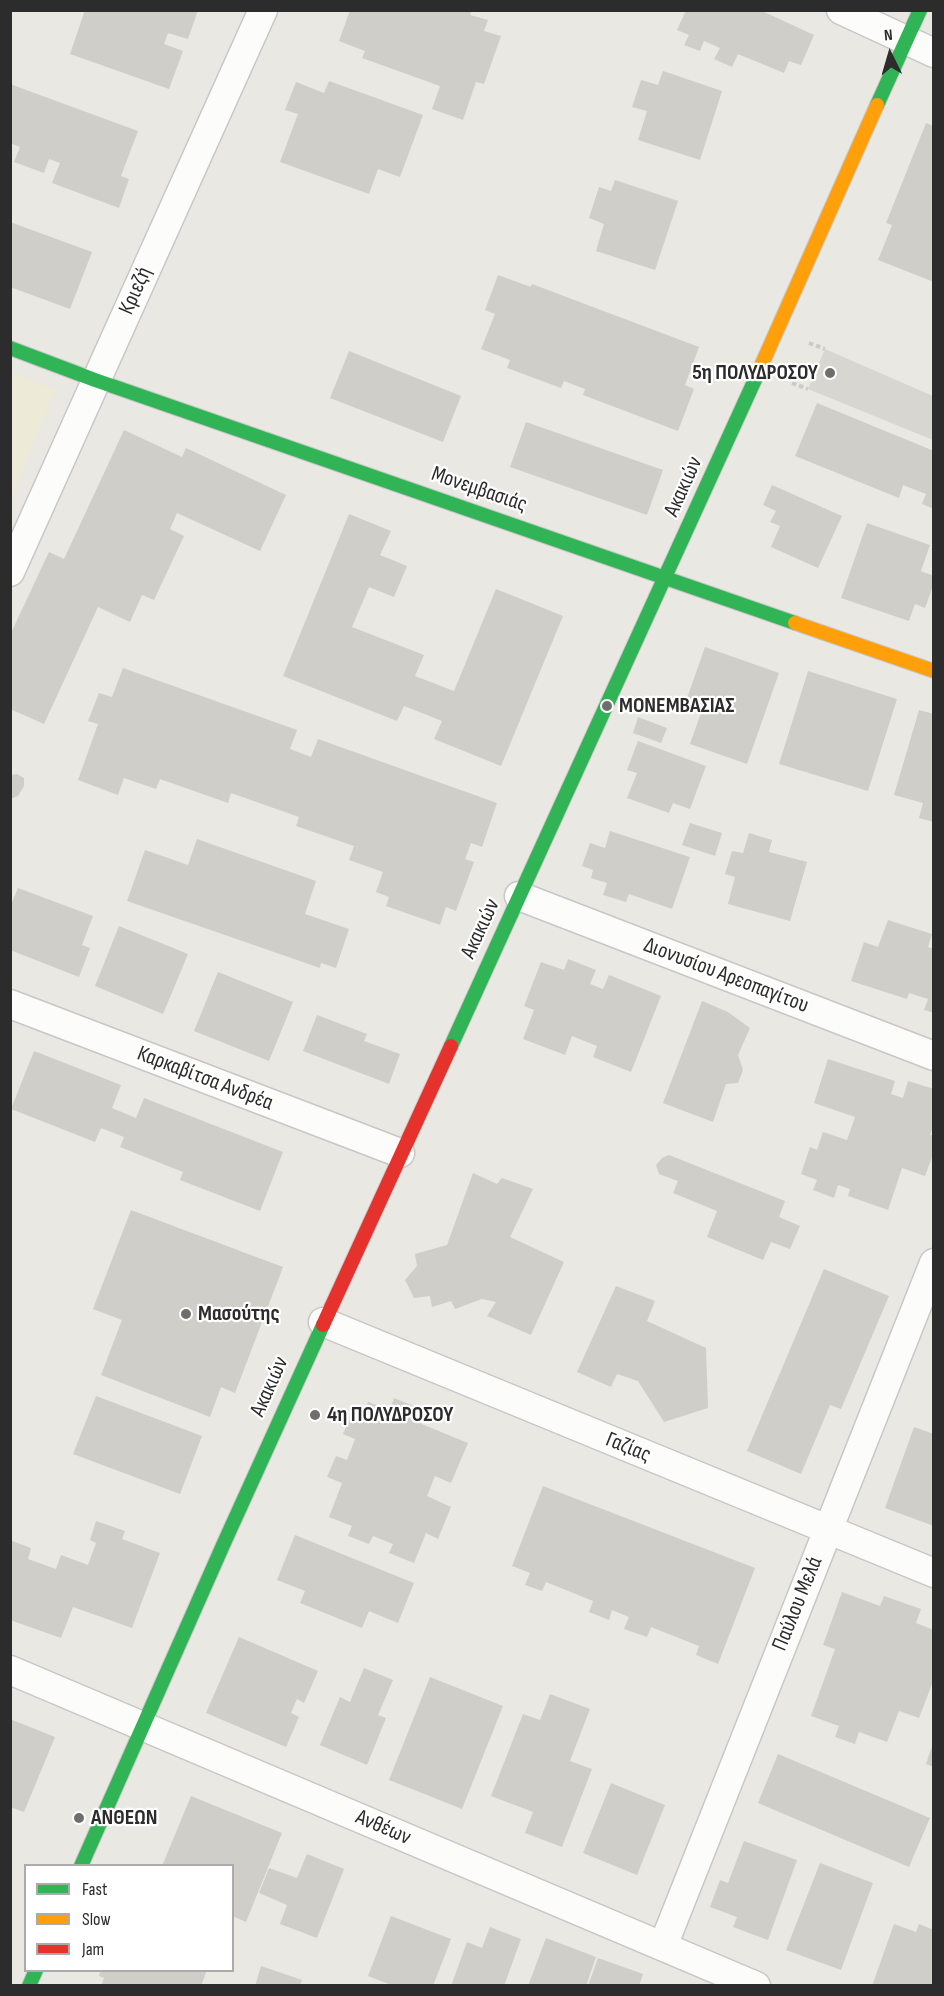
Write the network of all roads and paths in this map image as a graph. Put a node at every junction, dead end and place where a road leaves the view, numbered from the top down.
1 (263, 10) edge
2 (841, 10) edge
3 (920, 10) edge
4 (906, 42) junction
5 (933, 53) edge
6 (10, 348) edge
7 (96, 380) junction
8 (10, 572) edge
9 (666, 578) junction
10 (933, 671) edge
11 (519, 896) junction
12 (10, 1004) edge
13 (933, 1056) edge
14 (400, 1153) junction
15 (933, 1263) edge
16 (322, 1322) junction
17 (828, 1530) junction
18 (933, 1573) edge
19 (10, 1670) edge
20 (141, 1726) junction
21 (82, 1864) edge
22 (663, 1946) junction
23 (36, 1972) edge
24 (29, 1986) edge
25 (756, 1986) edge

1 - 7 street, Κριεζή
2 - 4 street
3 - 4 street, Ακακιών
4 - 5 street
4 - 9 street, Ακακιών
6 - 7 street, Μονεμβασιάς
7 - 8 street, Κριεζή
7 - 9 street, Μονεμβασιάς
9 - 10 street, Μονεμβασιάς
9 - 11 street, Ακακιών
11 - 13 street, Διονυσίου Αρεοπαγίτου
11 - 14 street, Ακακιών
12 - 14 street, Καρκαβίτσα Ανδρέα
14 - 16 street, Ακακιών
15 - 17 street, Παύλου Μελά
16 - 17 street, Γαζίας
16 - 20 street, Ακακιών
17 - 18 street, Γαζίας
17 - 22 street, Παύλου Μελά
19 - 20 street, Ανθέων
20 - 21 street, Ακακιών
20 - 22 street, Ανθέων
22 - 25 street, Ανθέων
23 - 24 street

